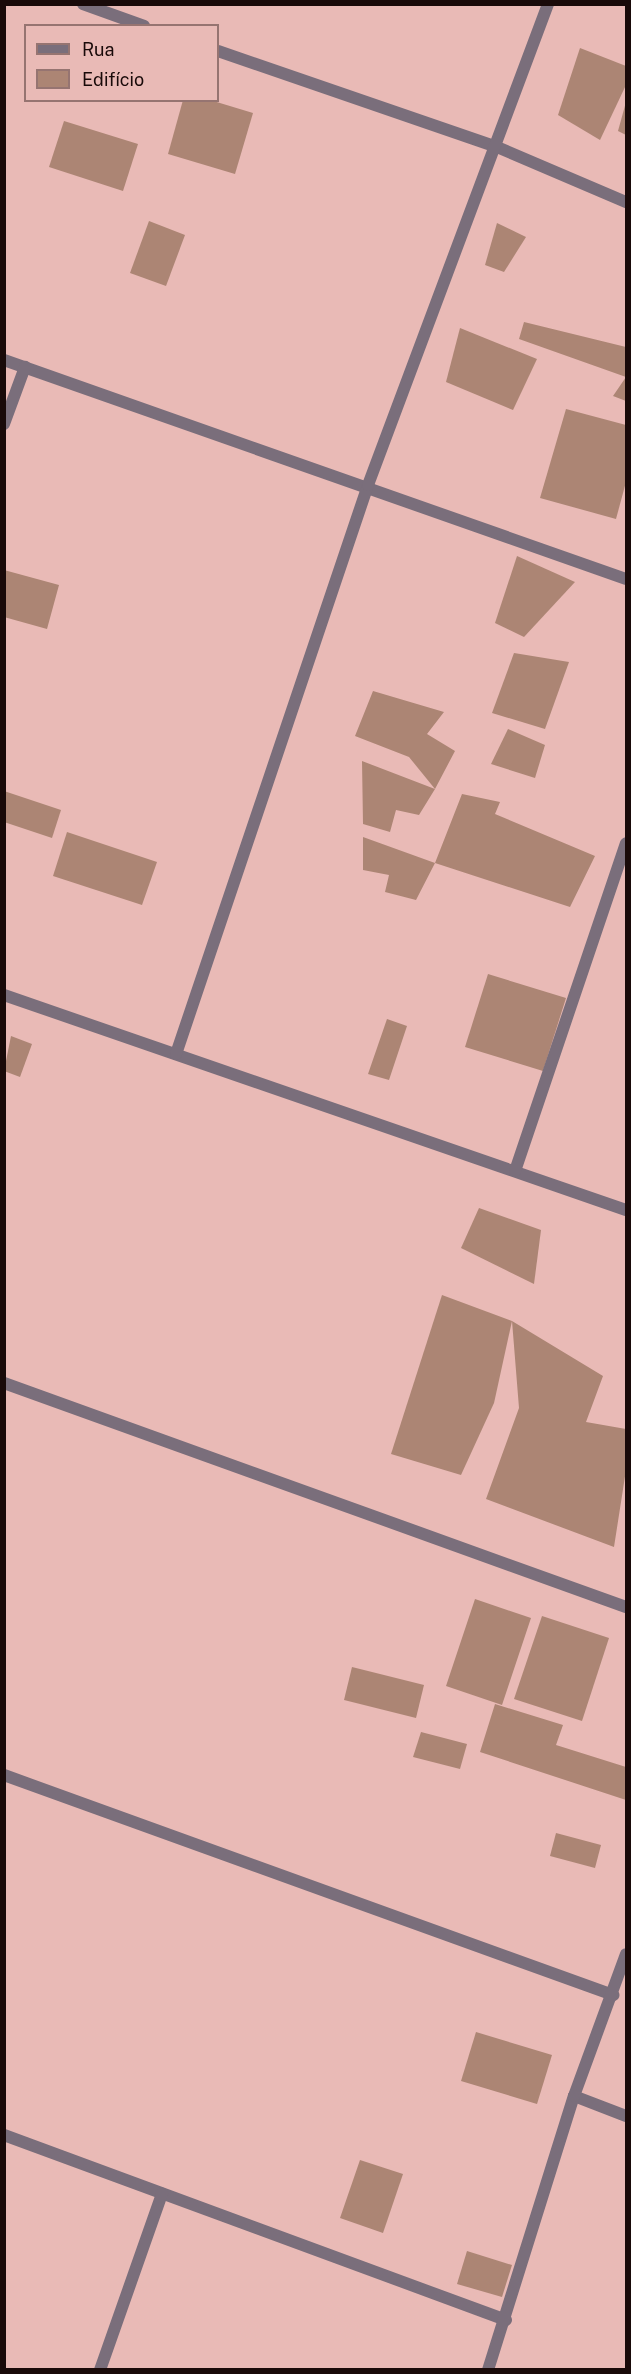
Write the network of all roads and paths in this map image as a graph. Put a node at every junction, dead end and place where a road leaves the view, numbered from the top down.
1 (83, 4) edge
2 (548, 4) edge
3 (138, 24) edge
4 (219, 51) edge
5 (497, 147) junction
6 (627, 202) edge
7 (4, 360) edge
8 (25, 367) junction
9 (4, 424) edge
10 (368, 485) junction
11 (627, 579) edge
12 (627, 843) edge
13 (4, 994) edge
14 (176, 1054) junction
15 (515, 1171) junction
16 (627, 1210) edge
17 (4, 1383) edge
18 (627, 1607) edge
19 (4, 1775) edge
20 (627, 1954) edge
21 (613, 1995) junction
22 (574, 2096) junction
23 (627, 2116) edge
24 (4, 2135) edge
25 (162, 2194) junction
26 (506, 2320) junction
27 (100, 2370) edge
28 (488, 2370) edge

1 - 3 street
2 - 5 street
4 - 5 street
5 - 6 street
5 - 10 street
7 - 8 street
8 - 9 street
8 - 10 street
10 - 11 street
10 - 14 street
12 - 15 street
13 - 14 street
14 - 15 street
15 - 16 street
17 - 18 street
19 - 21 street
20 - 21 street
21 - 22 street
22 - 23 street
22 - 26 street
24 - 25 street
25 - 26 street
25 - 27 street
26 - 28 street

